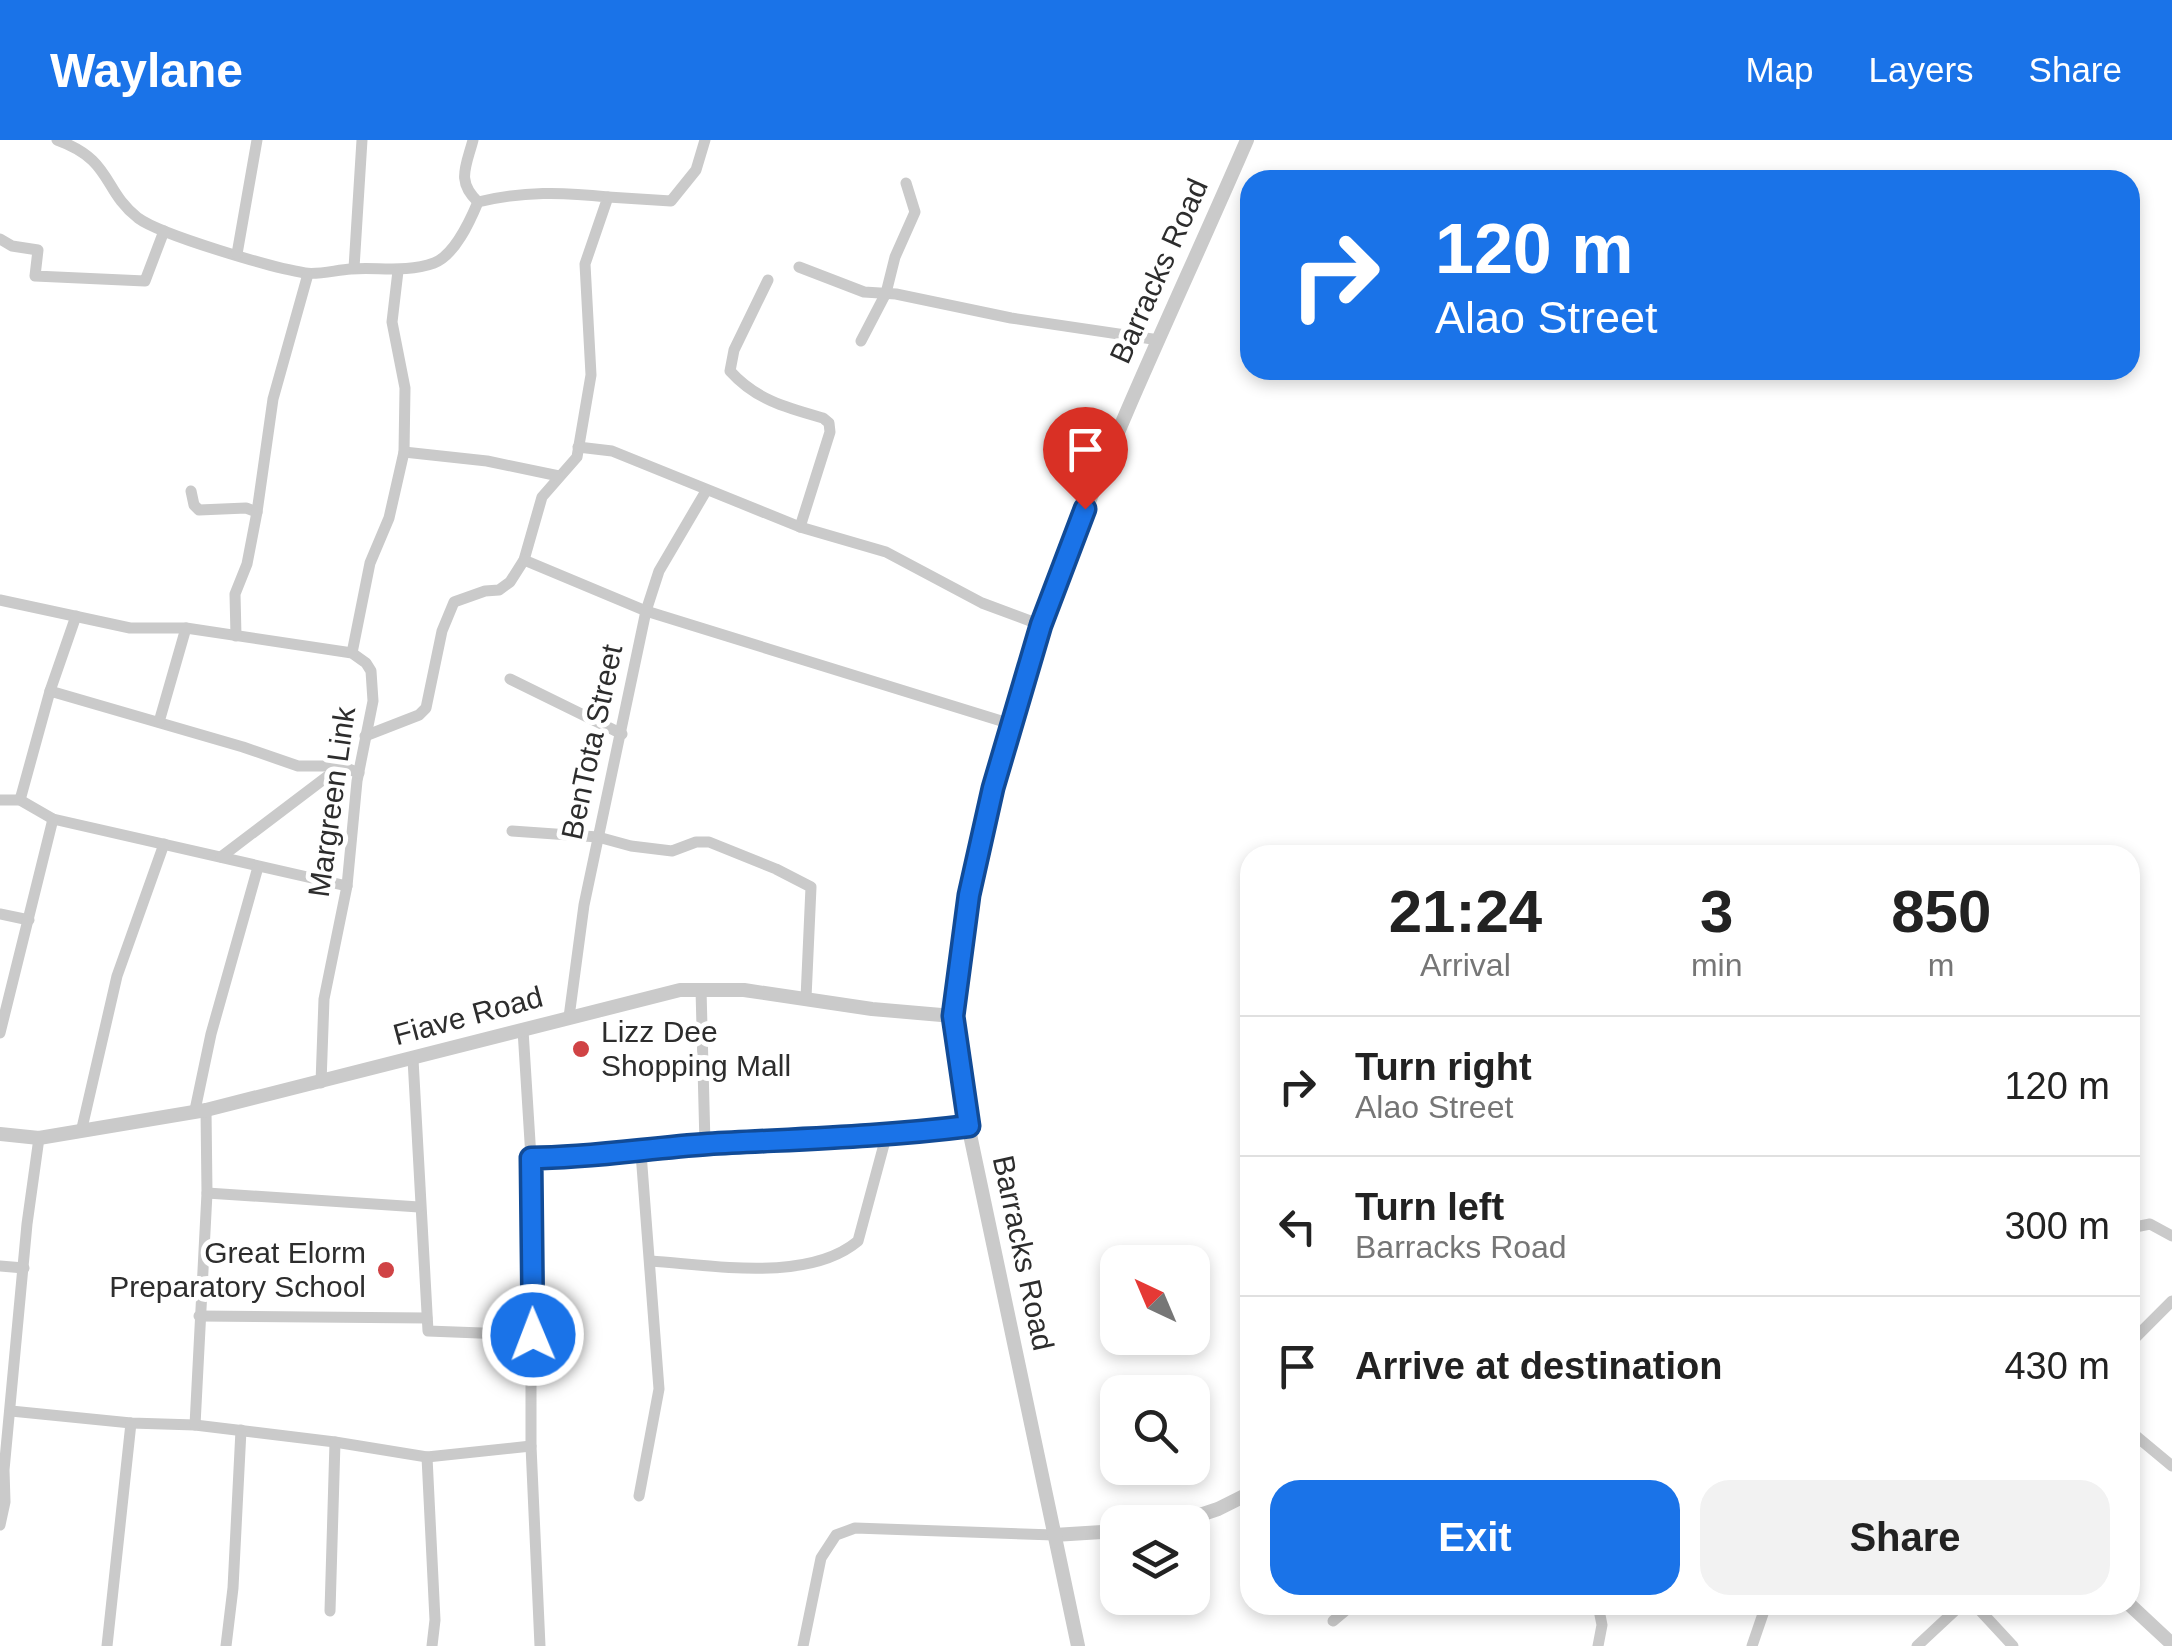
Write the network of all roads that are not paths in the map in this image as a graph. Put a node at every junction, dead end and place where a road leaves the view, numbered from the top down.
1 (58, 140) edge
2 (257, 140) edge
3 (362, 140) edge
4 (473, 140) edge
5 (705, 140) edge
6 (1248, 140) edge
7 (906, 184) dead end
8 (608, 197) junction
9 (478, 202) junction
10 (164, 231) junction
11 (0, 238) edge
12 (236, 254) junction
13 (354, 268) junction
14 (799, 268) dead end
15 (398, 271) junction
16 (308, 274) junction
17 (768, 280) dead end
18 (886, 294) junction
19 (1158, 340) junction
20 (861, 341) dead end
21 (578, 447) junction
22 (404, 452) junction
23 (559, 476) junction
24 (190, 491) dead end
25 (706, 491) junction
26 (257, 512) junction
27 (800, 527) junction
28 (524, 560) junction
29 (0, 600) edge
30 (646, 611) junction
31 (76, 616) junction
32 (1041, 625) junction
33 (186, 628) junction
34 (236, 636) junction
35 (352, 653) junction
36 (510, 679) dead end
37 (50, 692) junction
38 (159, 722) junction
39 (1011, 724) junction
40 (622, 734) junction
41 (365, 736) junction
42 (341, 766) junction
43 (358, 773) junction
44 (0, 800) edge
45 (20, 800) junction
46 (53, 819) junction
47 (512, 831) dead end
48 (598, 838) junction
49 (164, 844) junction
50 (222, 857) junction
51 (258, 867) junction
52 (346, 886) junction
53 (0, 914) edge
54 (30, 920) junction
55 (700, 989) junction
56 (806, 998) junction
57 (953, 1016) junction
58 (2, 1017) edge
59 (568, 1018) junction
60 (523, 1030) junction
61 (0, 1034) edge
62 (413, 1060) junction
63 (320, 1083) junction
64 (200, 1110) junction
65 (969, 1126) junction
66 (82, 1128) junction
67 (0, 1134) edge
68 (886, 1137) junction
69 (39, 1138) junction
70 (705, 1144) junction
71 (641, 1153) junction
72 (531, 1158) junction
73 (207, 1193) junction
74 (420, 1206) junction
75 (2140, 1226) edge
76 (2172, 1236) edge
77 (651, 1261) junction
78 (0, 1266) edge
79 (24, 1268) junction
80 (2172, 1301) edge
81 (199, 1316) junction
82 (427, 1318) junction
83 (2140, 1333) edge
84 (533, 1335) junction
85 (10, 1411) junction
86 (131, 1423) junction
87 (195, 1425) junction
88 (241, 1430) junction
89 (2140, 1438) edge
90 (335, 1442) junction
91 (532, 1446) junction
92 (428, 1457) junction
93 (2170, 1460) edge
94 (2, 1467) edge
95 (640, 1496) dead end
96 (1240, 1498) edge
97 (1210, 1512) edge
98 (0, 1525) edge
99 (1100, 1531) edge
100 (1054, 1535) junction
101 (330, 1610) dead end
102 (2140, 1613) edge
103 (1340, 1615) edge
104 (1600, 1615) edge
105 (1763, 1615) edge
106 (1948, 1615) edge
107 (1984, 1615) edge
108 (1332, 1621) dead end
109 (2169, 1636) edge
110 (107, 1646) edge
111 (226, 1646) edge
112 (432, 1646) edge
113 (540, 1646) edge
114 (803, 1646) edge
115 (1078, 1646) edge
116 (1598, 1646) edge
117 (1752, 1646) edge
118 (1916, 1646) edge
119 (2014, 1646) edge

1 - 10 street
2 - 12 street
3 - 13 street
4 - 9 street
5 - 8 street
6 - 19 street, Barracks Road
7 - 18 street
8 - 9 street
8 - 21 street
9 - 15 street
10 - 11 street
10 - 12 street
12 - 16 street
13 - 15 street
13 - 16 street
14 - 18 street
15 - 22 street
16 - 26 street
17 - 27 street
18 - 19 street
18 - 20 street
19 - 32 street, Barracks Road
21 - 23 street
21 - 25 street
22 - 23 street
22 - 35 street
23 - 28 street
24 - 26 street
25 - 27 street
25 - 30 street, BenTota Street
26 - 34 street
27 - 32 street
28 - 30 street
28 - 41 street
29 - 31 street
30 - 39 street
30 - 40 street, BenTota Street
31 - 33 street
31 - 37 street
32 - 39 street, Barracks Road
33 - 34 street
33 - 38 street
34 - 35 street
35 - 41 street, Margreen Link
36 - 40 street
37 - 38 street
37 - 45 street
38 - 42 street
39 - 57 street, Barracks Road
40 - 48 street, BenTota Street
41 - 43 street, Margreen Link
42 - 43 street
42 - 50 street
43 - 52 street, Margreen Link
44 - 45 street
45 - 46 street
46 - 49 street
46 - 54 street
47 - 48 street
48 - 56 street
48 - 59 street, BenTota Street
49 - 50 street
49 - 66 street
50 - 51 street
51 - 52 street
51 - 64 street
52 - 63 street, Margreen Link
53 - 54 street
54 - 58 street
55 - 56 street, Fiave Road
55 - 59 street, Fiave Road
55 - 70 street
56 - 57 street, Fiave Road
57 - 65 street, Barracks Road
58 - 61 street
59 - 60 street, Fiave Road
60 - 62 street, Fiave Road
60 - 72 street
62 - 63 street, Fiave Road
62 - 74 street
63 - 64 street, Fiave Road
64 - 66 street, Fiave Road
64 - 73 street
65 - 68 street
65 - 100 street, Barracks Road
66 - 69 street, Fiave Road
67 - 69 street, Fiave Road
68 - 70 street
68 - 77 street
69 - 79 street
70 - 71 street
71 - 72 street
71 - 77 street
72 - 84 street
73 - 74 street
73 - 81 street
74 - 82 street
75 - 76 street
77 - 95 street
78 - 79 street
79 - 85 street
80 - 83 street
81 - 82 street
81 - 87 street
82 - 84 street
84 - 91 street
85 - 86 street
85 - 94 street
86 - 87 street
86 - 110 street
87 - 88 street
88 - 90 street
88 - 111 street
89 - 93 street
90 - 92 street
90 - 101 street
91 - 92 street
91 - 113 street
92 - 112 street
94 - 98 street
96 - 97 street
99 - 100 street
100 - 114 street
100 - 115 street, Barracks Road
102 - 109 street
103 - 108 street
104 - 116 street
105 - 117 street
106 - 118 street
107 - 119 street

